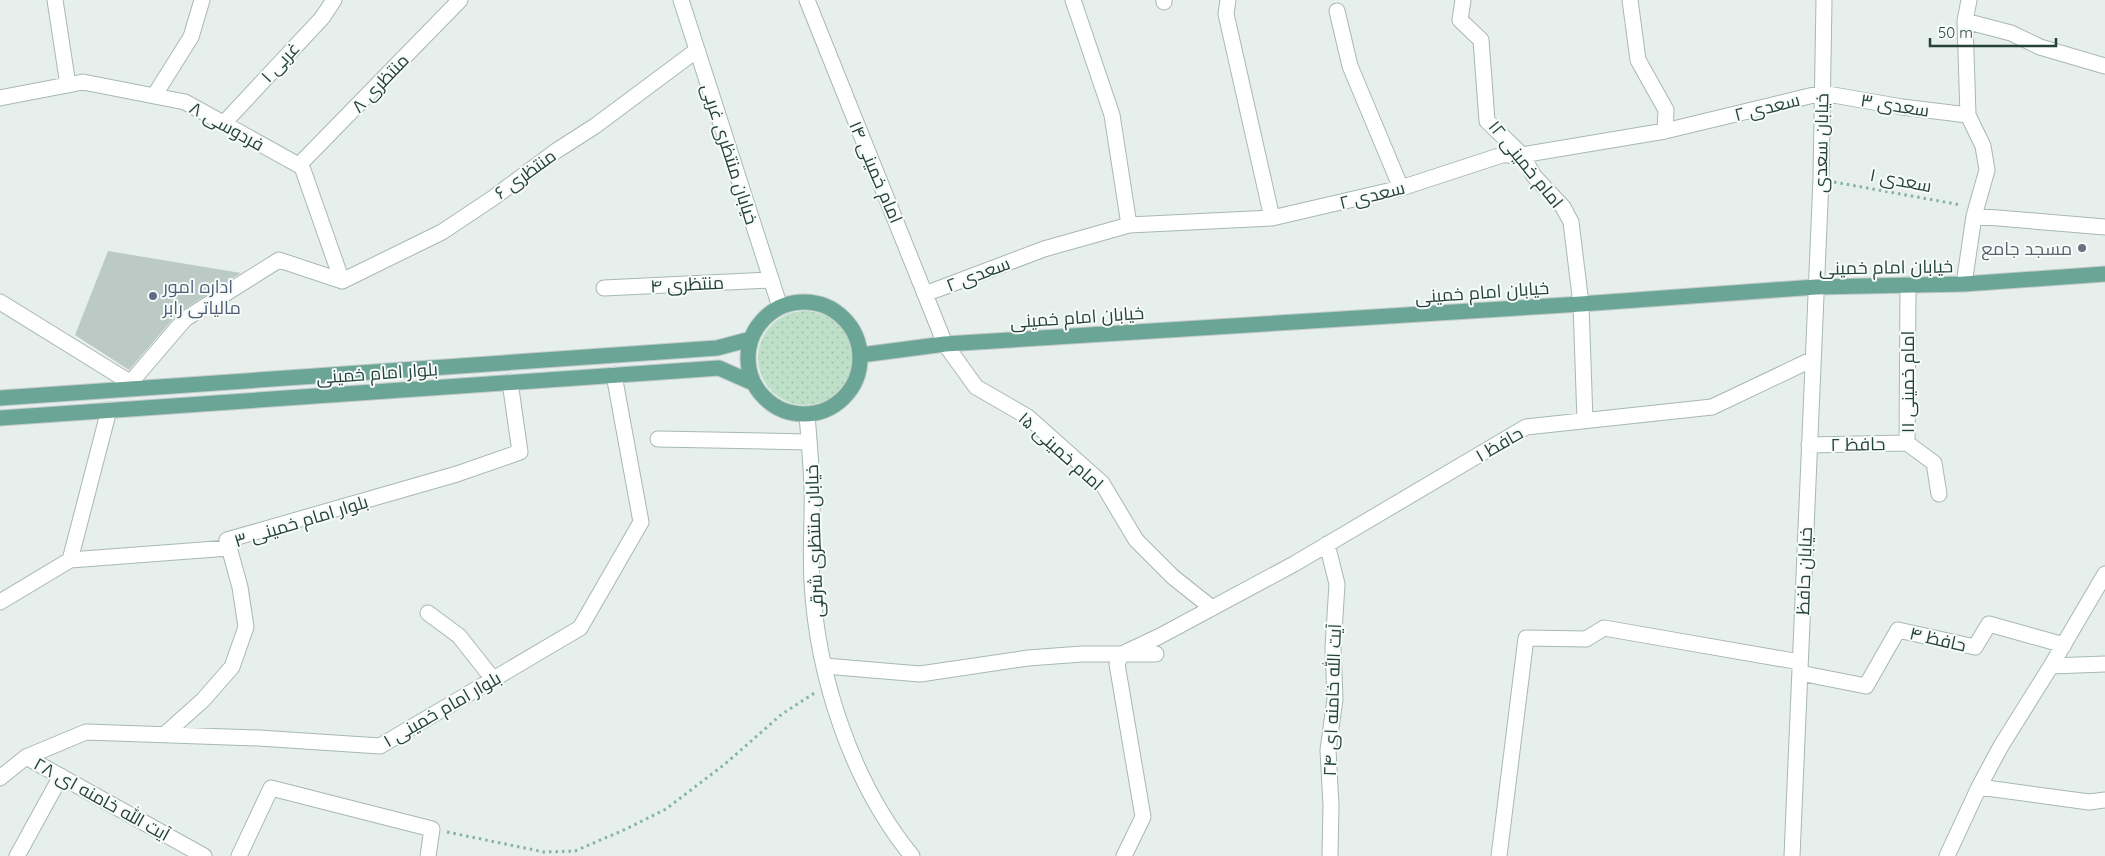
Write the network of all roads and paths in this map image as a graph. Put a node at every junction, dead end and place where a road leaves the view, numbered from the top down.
1 (56, 0) edge
2 (202, 0) edge
3 (334, 0) edge
4 (460, 0) edge
5 (681, 0) edge
6 (806, 0) edge
7 (1073, 0) edge
8 (1228, 0) edge
9 (1463, 0) edge
10 (1630, 0) edge
11 (1824, 0) edge
12 (1969, 0) edge
13 (1337, 12) dead end
14 (1965, 21) junction
15 (697, 50) junction
16 (2105, 66) edge
17 (68, 85) junction
18 (1822, 94) junction
19 (154, 96) junction
20 (0, 98) edge
21 (1968, 115) junction
22 (224, 123) junction
23 (1664, 131) junction
24 (1522, 155) junction
25 (299, 165) junction
26 (1821, 179) junction
27 (1401, 188) junction
28 (1975, 212) junction
29 (1272, 218) junction
30 (1129, 225) junction
31 (2105, 227) edge
32 (2105, 274) edge
33 (771, 280) junction
34 (342, 281) junction
35 (1964, 284) junction
36 (1908, 285) junction
37 (1816, 287) junction
38 (604, 288) dead end
39 (925, 294) junction
40 (0, 302) edge
41 (1581, 304) junction
42 (780, 307) junction
43 (751, 339) junction
44 (946, 344) junction
45 (861, 355) junction
46 (1813, 360) junction
47 (614, 375) junction
48 (510, 382) junction
49 (753, 383) junction
50 (128, 386) junction
51 (0, 398) edge
52 (109, 410) junction
53 (808, 415) junction
54 (0, 418) edge
55 (1585, 421) junction
56 (658, 439) dead end
57 (809, 442) junction
58 (1907, 443) junction
59 (1809, 445) junction
60 (1939, 494) dead end
61 (1327, 544) junction
62 (230, 548) junction
63 (70, 560) junction
64 (2105, 574) edge
65 (0, 602) edge
66 (1212, 608) junction
67 (428, 613) dead end
68 (2064, 645) junction
69 (1122, 654) junction
70 (1156, 654) dead end
71 (2105, 664) edge
72 (824, 666) junction
73 (2052, 666) junction
74 (1800, 668) junction
75 (493, 680) junction
76 (829, 684) junction
77 (164, 735) junction
78 (26, 757) junction
79 (61, 776) junction
80 (0, 778) edge
81 (1979, 786) junction
82 (2105, 800) edge
83 (438, 830) dead end
84 (17, 856) edge
85 (204, 856) edge
86 (239, 856) edge
87 (428, 856) edge
88 (912, 856) edge
89 (1124, 856) edge
90 (1330, 856) edge
91 (1498, 856) edge
92 (1792, 856) edge
93 (1948, 856) edge

1 - 17 street
2 - 19 street
3 - 22 street, غربی ۱
4 - 25 street, منتظری ۸
5 - 15 street, خیابان منتظری غربی
6 - 39 street, امام خمینی ۱۴
7 - 30 street
8 - 29 street
9 - 24 street, امام خمینی ۱۲
10 - 23 street
11 - 18 street, خیابان سعدی
12 - 14 street
13 - 27 street
14 - 16 street
14 - 21 street
15 - 33 street, خیابان منتظری غربی
15 - 34 street, منتظری ۶
17 - 19 street, فردوسی ۸
17 - 20 street, فردوسی ۸
18 - 21 street, سعدی ۳
18 - 23 street, سعدی ۲
18 - 26 street, خیابان سعدی
19 - 22 street, فردوسی ۸
21 - 28 street
22 - 25 street, فردوسی ۸
23 - 24 street, سعدی ۲
24 - 27 street, سعدی ۲
24 - 41 street, امام خمینی ۱۲
25 - 34 street
26 - 28 path, سعدی ۱
26 - 37 street, خیابان سعدی
27 - 29 street, سعدی ۲
28 - 31 street
28 - 35 street
29 - 30 street, سعدی ۲
30 - 39 street, سعدی ۲
32 - 35 main road, خیابان امام خمینی
33 - 38 street, منتظری ۴
33 - 42 street, خیابان منتظری غربی
34 - 50 street
35 - 36 main road, خیابان امام خمینی
36 - 37 main road, خیابان امام خمینی
36 - 58 street, امام خمینی ۱۱
37 - 41 main road, خیابان امام خمینی
37 - 46 street, خیابان حافظ
39 - 44 street, امام خمینی ۱۴
40 - 50 street
41 - 44 main road, خیابان امام خمینی
41 - 55 street, امام خمینی ۱۲
42 - 43 main road
42 - 45 main road
43 - 49 main road
43 - 50 main road, بلوار امام خمینی
44 - 45 main road, خیابان امام خمینی
44 - 66 street, امام خمینی ۱۵
45 - 53 main road
46 - 55 street, حافظ ۱
46 - 59 street, خیابان حافظ
47 - 48 main road, بلوار امام خمینی
47 - 49 main road, بلوار امام خمینی
47 - 75 street, بلوار امام خمینی ۱
48 - 52 main road, بلوار امام خمینی
48 - 62 street, بلوار امام خمینی ۳
49 - 53 main road
50 - 51 main road, بلوار امام خمینی
52 - 54 main road, بلوار امام خمینی
52 - 63 street
53 - 57 street, خیابان منتظری شرقی
55 - 61 street, حافظ ۱
56 - 57 street
57 - 72 street, خیابان منتظری شرقی
58 - 59 street, حافظ ۲
58 - 60 street, امام خمینی ۱۱
59 - 74 street, خیابان حافظ
61 - 66 street, حافظ ۱
61 - 90 street, آیت الله خامنه ای ۲۴
62 - 63 street
62 - 77 street, بلوار امام خمینی ۳
63 - 65 street
64 - 68 street
66 - 69 street, حافظ ۱
67 - 75 street
68 - 73 street
68 - 74 street, حافظ ۴
69 - 70 street
69 - 72 street
69 - 89 street
71 - 73 street
72 - 76 street, خیابان منتظری شرقی
73 - 81 street
74 - 91 street
74 - 92 street, خیابان حافظ
75 - 77 street, بلوار امام خمینی ۱
76 - 83 path
76 - 88 street, خیابان منتظری شرقی
77 - 78 street, بلوار امام خمینی ۱
78 - 79 street, آیت الله خامنه ای ۲۸
78 - 80 street, بلوار امام خمینی ۱
79 - 84 street
79 - 85 street, آیت الله خامنه ای ۲۸
81 - 82 street
81 - 93 street
86 - 87 street

